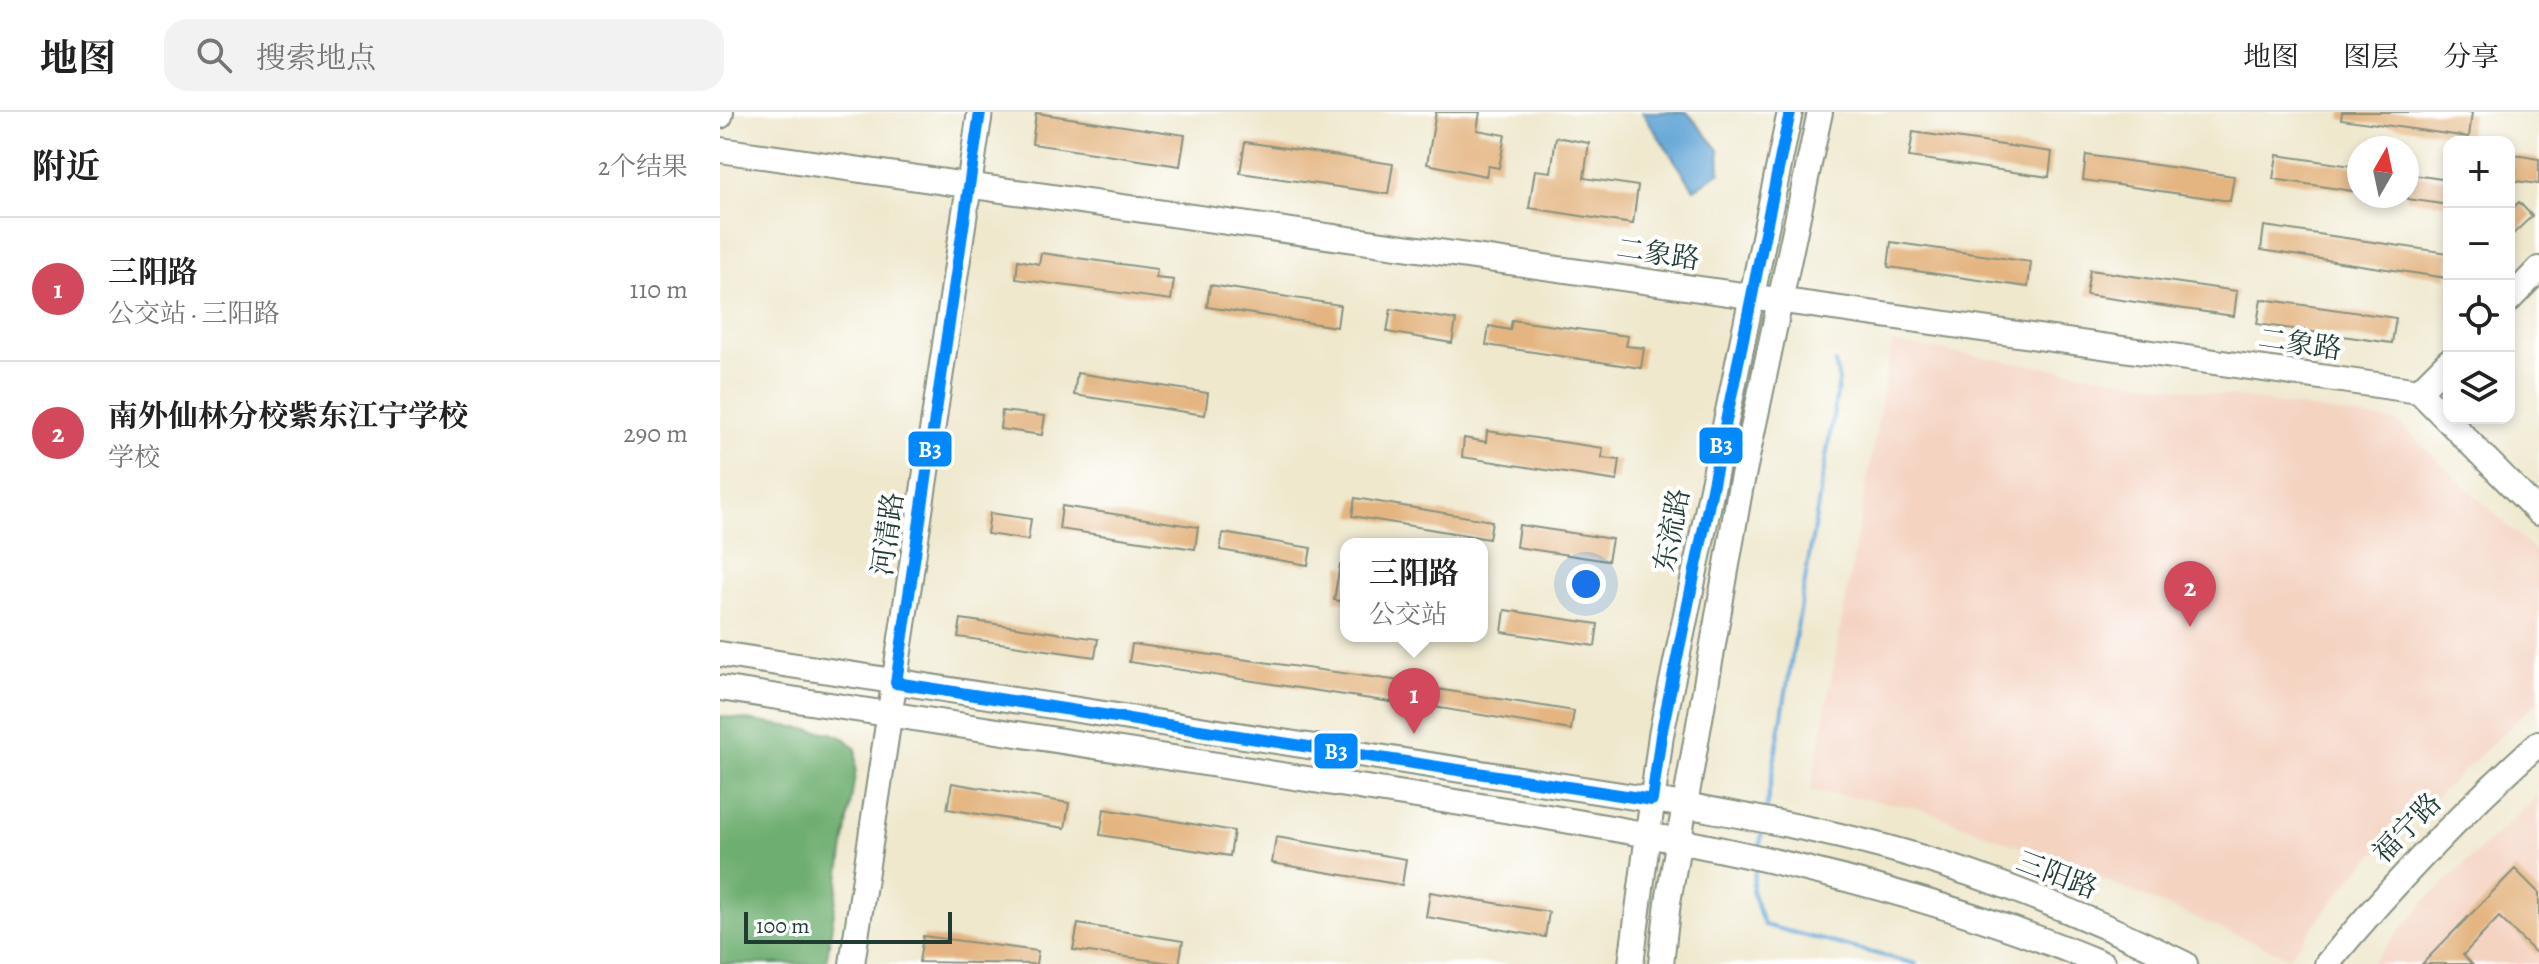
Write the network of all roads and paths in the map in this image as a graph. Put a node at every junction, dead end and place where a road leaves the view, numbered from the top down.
1 (980, 112) edge
2 (1790, 112) edge
3 (1820, 112) edge
4 (720, 150) edge
5 (969, 185) junction
6 (2539, 269) edge
7 (2515, 294) edge
8 (1750, 297) junction
9 (1780, 301) junction
10 (2443, 367) edge
11 (2419, 391) junction
12 (2539, 513) edge
13 (720, 654) edge
14 (896, 683) junction
15 (720, 688) edge
16 (891, 714) junction
17 (2539, 743) edge
18 (1652, 800) junction
19 (1685, 805) junction
20 (1648, 835) junction
21 (1679, 842) junction
22 (2178, 962) edge
23 (852, 964) edge
24 (1631, 964) edge
25 (1661, 964) edge
26 (2103, 964) edge
27 (2327, 964) edge

1 - 5 main road, 河清路
2 - 8 main road, 东流路
3 - 9 main road
4 - 5 main road, 二象路
5 - 8 main road, 二象路
5 - 14 main road, 河清路
6 - 7 main road
8 - 9 main road, 二象路
8 - 18 main road, 东流路
9 - 11 main road, 二象路
9 - 19 main road
10 - 11 main road
11 - 12 main road
13 - 14 main road, 三阳路
14 - 16 main road, 河清路
14 - 18 main road, 三阳路
15 - 16 main road
16 - 20 main road
16 - 23 main road, 河清路
17 - 27 main road, 福宁路
18 - 19 main road, 三阳路
18 - 20 main road, 东流路
19 - 21 main road
19 - 22 main road, 三阳路
20 - 21 main road
20 - 24 main road, 东流路
21 - 25 main road
21 - 26 main road

